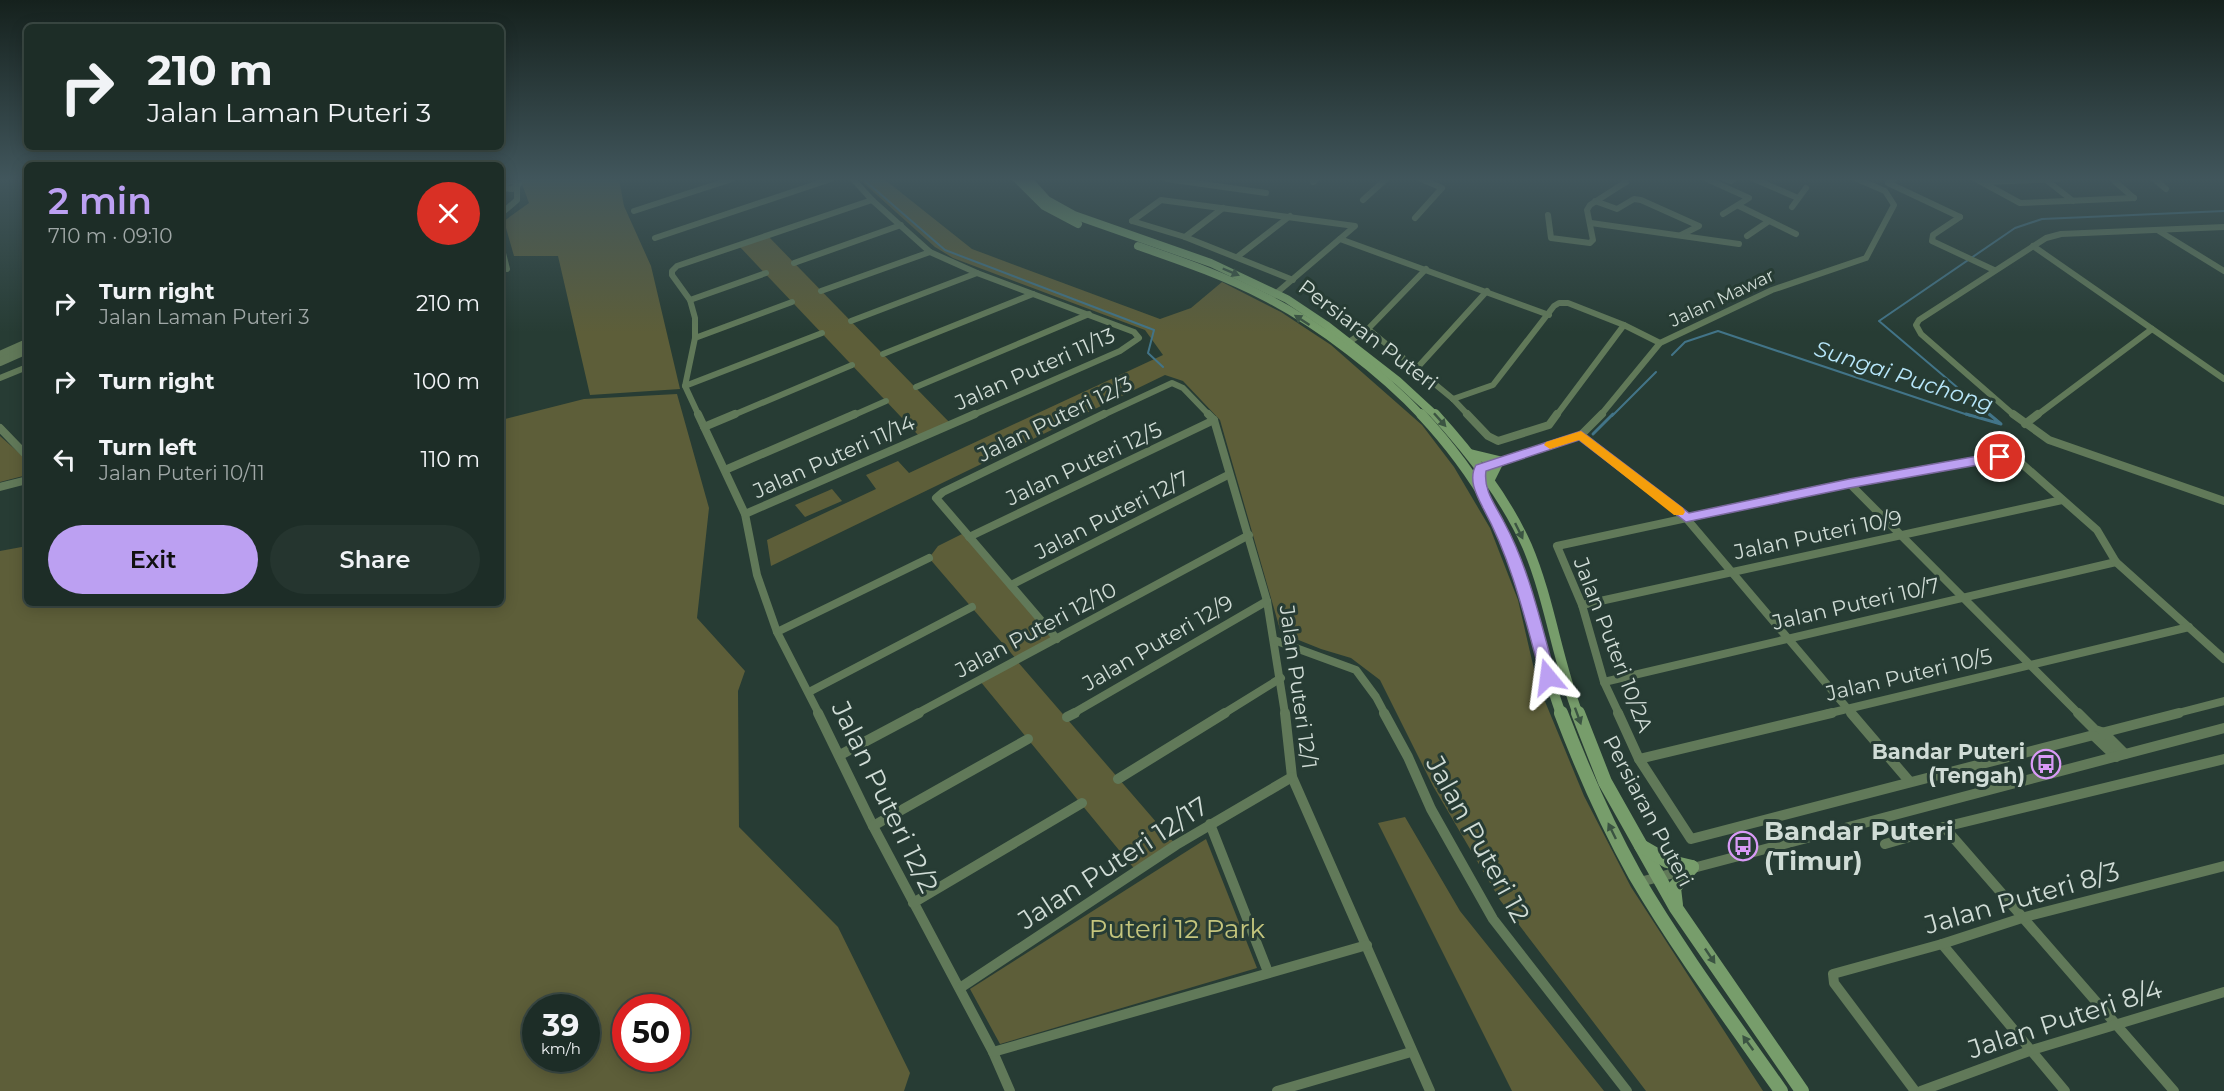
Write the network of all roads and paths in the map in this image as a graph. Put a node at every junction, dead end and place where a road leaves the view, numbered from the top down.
1 (679, 230) edge
2 (784, 230) edge
3 (887, 230) edge
4 (906, 230) edge
5 (1096, 230) edge
6 (1162, 230) edge
7 (1194, 230) edge
8 (1272, 230) edge
9 (1350, 230) edge
10 (1549, 230) edge
11 (1592, 230) edge
12 (1635, 230) edge
13 (1692, 230) edge
14 (1756, 230) edge
15 (1788, 230) edge
16 (1882, 230) edge
17 (1941, 230) edge
18 (2158, 230) joint
19 (1796, 234) dead end
20 (1680, 236) junction
21 (1747, 236) dead end
22 (1185, 237) junction
23 (655, 238) dead end
24 (1340, 238) junction
25 (1739, 243) dead end
26 (2033, 246) junction
27 (930, 252) junction
28 (504, 257) edge
29 (1237, 257) junction
30 (794, 263) dead end
31 (507, 269) dead end
32 (1426, 269) junction
33 (1994, 270) junction
34 (2224, 272) edge
35 (766, 273) dead end
36 (977, 273) junction
37 (1293, 280) junction
38 (821, 291) dead end
39 (1487, 291) junction
40 (1033, 294) junction
41 (1273, 296) junction
42 (690, 300) junction
43 (792, 302) dead end
44 (1089, 314) junction
45 (1549, 315) junction
46 (851, 321) dead end
47 (1623, 327) junction
48 (1368, 329) junction
49 (2152, 329) junction
50 (822, 333) dead end
51 (695, 338) junction
52 (1348, 342) junction
53 (1660, 343) junction
54 (24, 344) edge
55 (24, 351) edge
56 (883, 354) dead end
57 (0, 355) edge
58 (0, 362) edge
59 (852, 365) dead end
60 (24, 368) edge
61 (1417, 368) junction
62 (0, 378) edge
63 (2224, 379) edge
64 (685, 386) junction
65 (916, 387) dead end
66 (1183, 388) joint
67 (1453, 399) junction
68 (886, 401) dead end
69 (1214, 420) junction
70 (2025, 424) junction
71 (704, 427) junction
72 (0, 428) edge
73 (935, 431) joint
74 (1581, 435) junction
75 (24, 453) edge
76 (1465, 456) junction
77 (1499, 461) junction
78 (1481, 468) junction
79 (725, 470) junction
80 (1228, 475) junction
81 (24, 481) edge
82 (1489, 481) junction
83 (1849, 483) junction
84 (0, 487) edge
85 (1481, 491) junction
86 (2062, 501) junction
87 (2224, 501) edge
88 (745, 514) junction
89 (1686, 518) junction
90 (1249, 535) junction
91 (1901, 536) junction
92 (969, 537) junction
93 (929, 558) dead end
94 (2116, 562) junction
95 (1732, 572) junction
96 (1011, 585) junction
97 (1963, 598) junction
98 (1267, 601) junction
99 (1582, 605) junction
100 (972, 607) dead end
101 (2189, 627) junction
102 (777, 632) junction
103 (1789, 638) junction
104 (1057, 639) junction
105 (1274, 640) junction
106 (2224, 659) edge
107 (2030, 665) junction
108 (1281, 678) junction
109 (1604, 682) junction
110 (809, 692) junction
111 (2224, 701) edge
112 (1848, 708) junction
113 (1067, 717) dead end
114 (2224, 729) edge
115 (2098, 733) junction
116 (1028, 739) dead end
117 (840, 755) junction
118 (2121, 756) junction
119 (1639, 759) junction
120 (2224, 759) edge
121 (1292, 777) junction
122 (1118, 779) dead end
123 (1910, 782) junction
124 (1082, 803) dead end
125 (1210, 824) junction
126 (873, 826) junction
127 (1944, 827) junction
128 (1885, 844) dead end
129 (1641, 846) junction
130 (2224, 866) edge
131 (1692, 867) junction
132 (1656, 876) junction
133 (1640, 882) junction
134 (913, 903) junction
135 (1676, 908) junction
136 (2025, 917) junction
137 (1942, 944) junction
138 (1367, 945) junction
139 (1268, 972) junction
140 (960, 988) junction
141 (2224, 992) edge
142 (2118, 1025) junction
143 (2032, 1050) junction
144 (993, 1052) junction
145 (1411, 1052) junction
146 (1010, 1091) edge
147 (1278, 1091) edge
148 (1430, 1091) edge
149 (1627, 1091) edge
150 (1781, 1091) edge
151 (1802, 1091) edge
152 (1915, 1091) edge
153 (1921, 1091) edge
154 (2065, 1091) edge
155 (2174, 1091) edge

1 - 23 street
2 - 42 street
3 - 30 street
4 - 27 street
5 - 41 main road, Persiaran Puteri
6 - 22 street
7 - 22 street
8 - 29 street
9 - 24 street
10 - 11 street
12 - 20 street
13 - 20 street
14 - 21 street
15 - 19 street
16 - 53 street, Jalan Mawar
17 - 33 street
18 - 26 street
18 - 34 street
20 - 25 street
22 - 29 street
24 - 32 street
24 - 37 street
26 - 33 street
26 - 49 street
27 - 36 street
27 - 38 street
28 - 31 street
29 - 37 street
32 - 39 street
32 - 48 street
33 - 70 street
35 - 42 street
36 - 40 street
36 - 46 street
37 - 41 street
39 - 45 street
39 - 61 street
40 - 44 street
40 - 56 street
41 - 52 main road, Persiaran Puteri
76 -> 41 main road, Persiaran Puteri
42 - 51 street
43 - 51 street
44 - 65 street
44 - 73 street, Jalan Puteri 11/13
45 - 47 street
45 - 67 street
47 - 53 street
47 - 67 street
48 - 52 street
48 - 61 street
49 - 63 street
49 - 70 street
50 - 64 street
51 - 64 street
52 -> 76 main road, Persiaran Puteri
53 - 74 street
54 - 57 street
55 - 58 street
59 - 71 street
60 - 62 street
61 - 67 street
64 - 71 street, Jalan Puteri 12/2
66 - 69 street, Jalan Puteri 12/1
66 - 92 street, Jalan Puteri 12/3
68 - 79 street
69 - 80 street, Jalan Puteri 12/1
69 - 92 street, Jalan Puteri 12/5
70 - 87 street
71 - 79 street, Jalan Puteri 12/2
72 - 75 street
73 - 88 street, Jalan Puteri 11/14
74 - 77 street
74 - 89 street
76 - 77 main road
76 - 78 main road
76 - 85 main road, Persiaran Puteri
77 - 78 street
77 - 82 main road
78 - 82 main road, Persiaran Puteri
78 - 85 main road
79 - 88 street, Jalan Puteri 12/2
80 - 90 street, Jalan Puteri 12/1
80 - 96 street, Jalan Puteri 12/7
81 - 84 street
82 -> 129 main road, Persiaran Puteri
83 - 86 street
83 - 89 street
83 - 91 street
133 -> 85 main road, Persiaran Puteri
86 - 91 street, Jalan Puteri 10/9
86 - 94 street
88 - 102 street, Jalan Puteri 12/2
89 - 95 street
89 - 99 street, Jalan Puteri 10/2A
90 - 98 street, Jalan Puteri 12/1
90 - 104 street, Jalan Puteri 12/10
91 - 95 street, Jalan Puteri 10/9
91 - 97 street
92 - 96 street
93 - 102 street
94 - 97 street, Jalan Puteri 10/7
94 - 101 street
95 - 99 street, Jalan Puteri 10/9
95 - 103 street
96 - 104 street
97 - 103 street, Jalan Puteri 10/7
97 - 107 street
98 - 105 street, Jalan Puteri 12/1
98 - 113 street, Jalan Puteri 12/9
99 - 109 street, Jalan Puteri 10/2A
100 - 110 street
101 - 106 street
101 - 107 street, Jalan Puteri 10/5
102 - 110 street, Jalan Puteri 12/2
103 - 109 street, Jalan Puteri 10/7
103 - 112 street
104 - 117 street, Jalan Puteri 12/10
105 - 108 street, Jalan Puteri 12/1
105 - 149 street, Jalan Puteri 12
107 - 112 street, Jalan Puteri 10/5
107 - 115 street
108 - 121 street, Jalan Puteri 12/1
108 - 122 street
109 - 119 street, Jalan Puteri 10/2A
110 - 117 street, Jalan Puteri 12/2
111 - 115 street
112 - 119 street, Jalan Puteri 10/5
112 - 123 street
114 - 118 street
115 - 118 street
115 - 123 street
116 - 126 street
117 - 126 street, Jalan Puteri 12/2
118 - 131 street
119 - 123 street, Jalan Puteri 10/2A
120 - 127 street
121 - 125 street, Jalan Puteri 12/17
121 - 138 street, Jalan Puteri 12/1
124 - 134 street
125 - 139 street
125 - 140 street, Jalan Puteri 12/17
126 - 134 street, Jalan Puteri 12/2
127 - 128 street
127 - 136 street
129 - 131 main road
129 - 132 main road, Persiaran Puteri
130 - 136 street, Jalan Puteri 8/3
131 - 132 street
131 - 135 main road
132 - 133 street
132 - 135 main road, Persiaran Puteri
150 -> 133 main road, Persiaran Puteri
134 - 140 street, Jalan Puteri 12/2
135 -> 151 main road, Persiaran Puteri
136 - 137 street, Jalan Puteri 8/3
136 - 142 street
137 - 143 street
137 - 152 street, Jalan Puteri 8/3
138 - 139 street
138 - 145 street, Jalan Puteri 12/1
139 - 144 street
140 - 144 street, Jalan Puteri 12/2
141 - 142 street, Jalan Puteri 8/4
142 - 143 street, Jalan Puteri 8/4
142 - 155 street
143 - 153 street, Jalan Puteri 8/4
143 - 154 street
144 - 146 street, Jalan Puteri 12/2
145 - 147 street
145 - 148 street, Jalan Puteri 12/1

